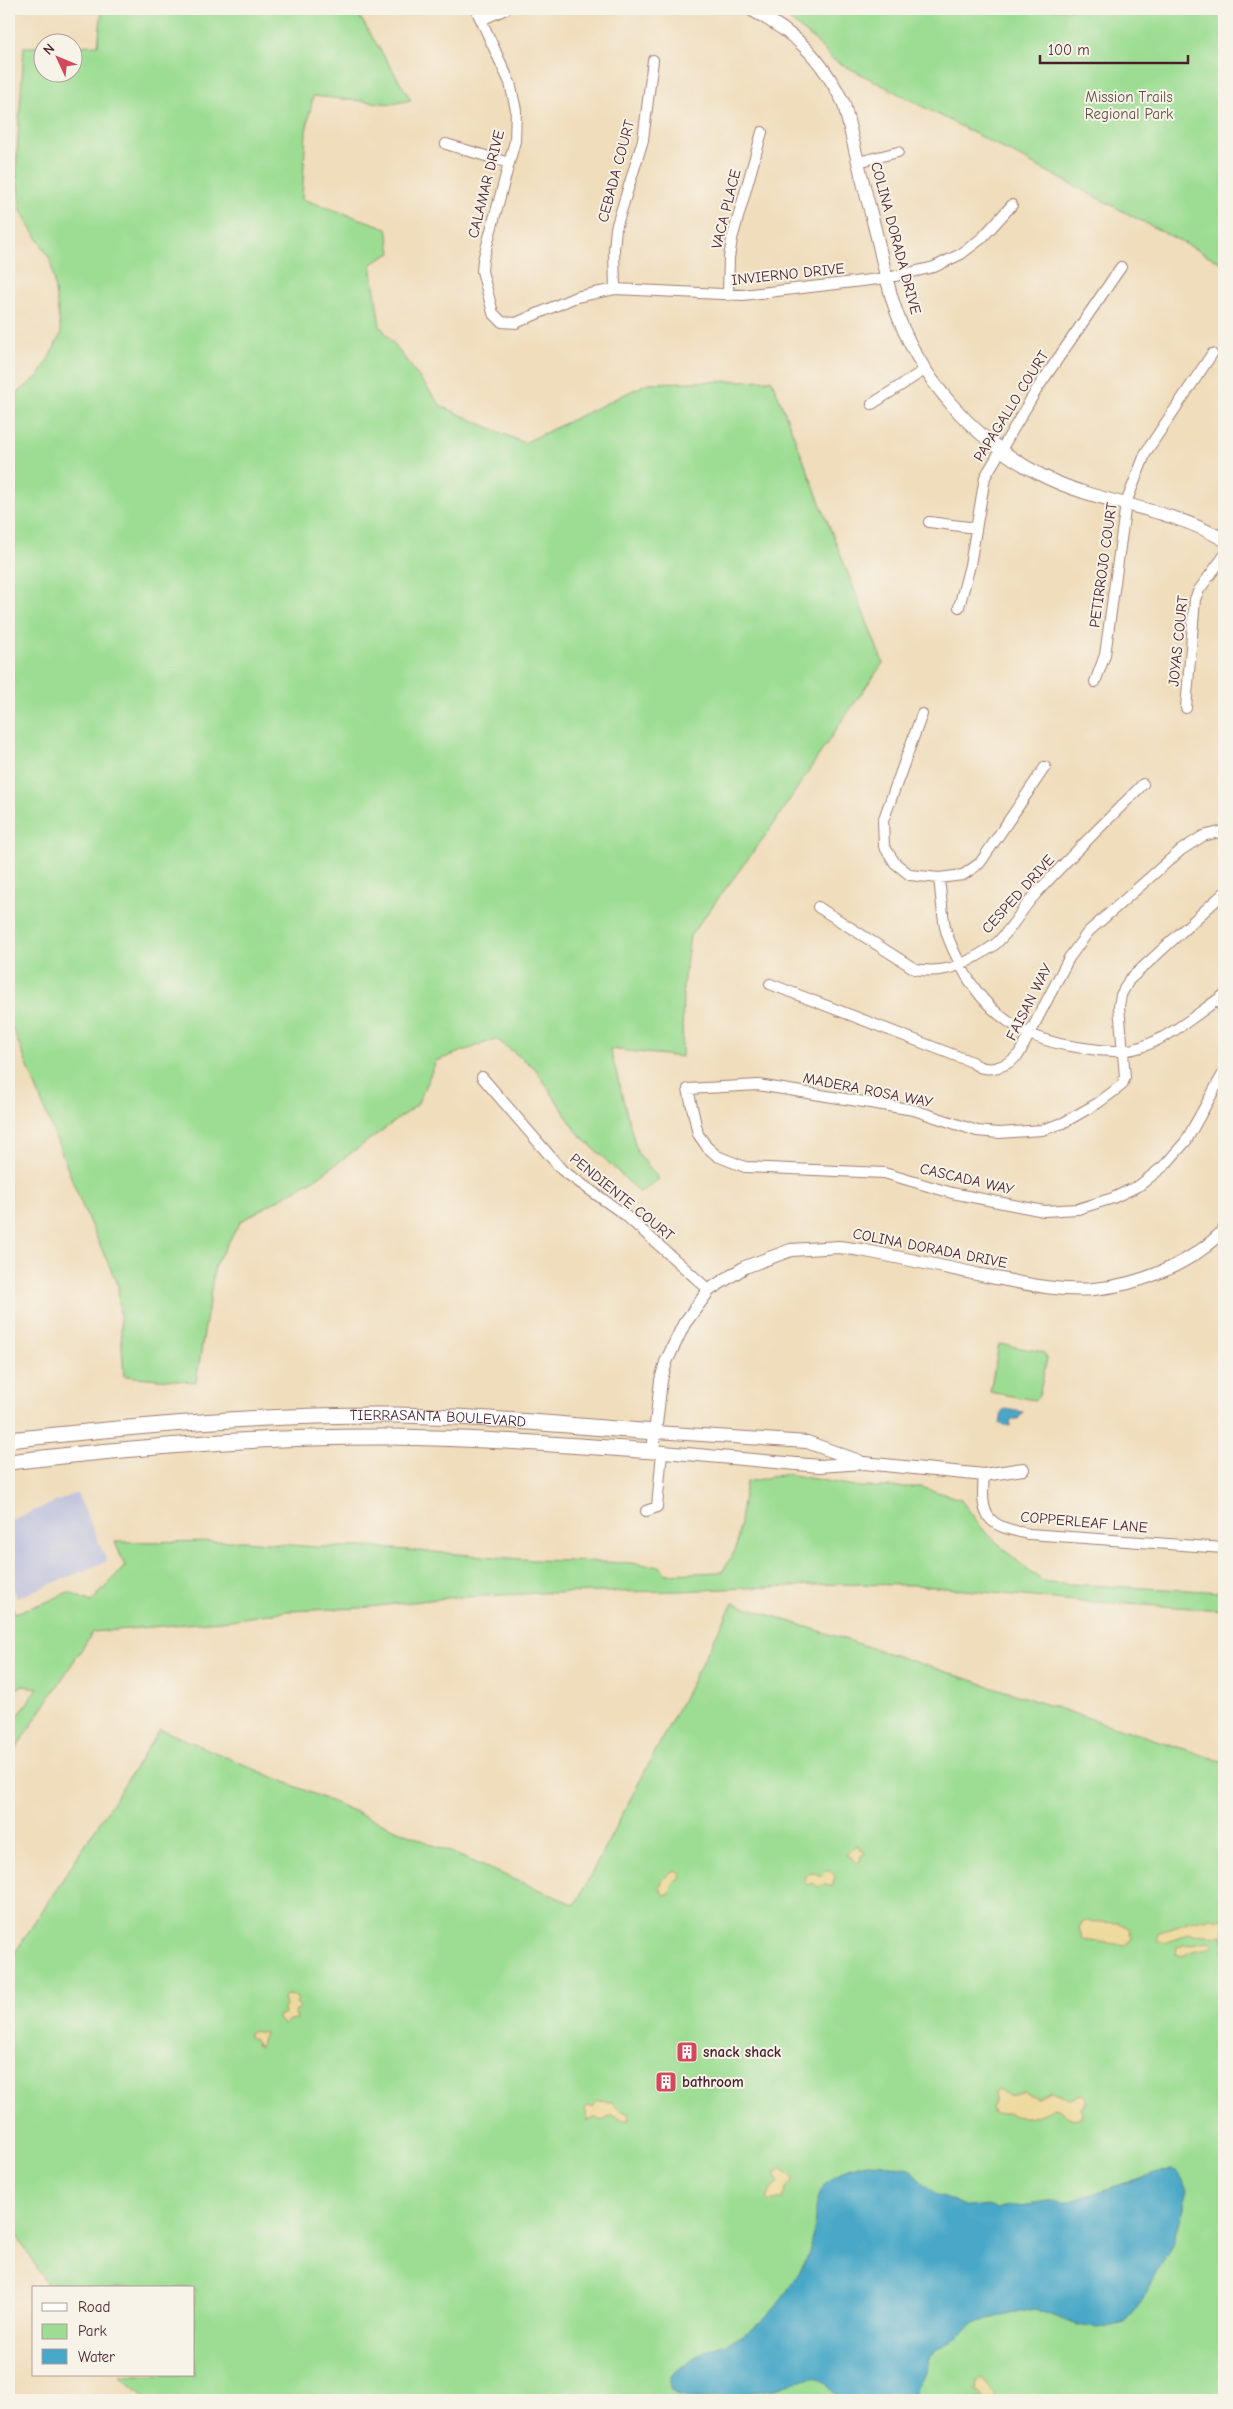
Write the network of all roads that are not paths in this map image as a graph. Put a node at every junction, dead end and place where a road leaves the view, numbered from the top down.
1 (476, 9) edge
2 (506, 9) edge
3 (750, 9) edge
4 (481, 20) junction
5 (653, 60) dead end
6 (762, 132) dead end
7 (446, 144) dead end
8 (898, 152) dead end
9 (858, 162) junction
10 (508, 163) junction
11 (1012, 205) dead end
12 (1121, 267) dead end
13 (887, 278) junction
14 (615, 289) junction
15 (728, 295) junction
16 (493, 313) joint
17 (1212, 354) dead end
18 (926, 369) junction
19 (872, 404) dead end
20 (999, 450) junction
21 (1126, 503) junction
22 (930, 522) dead end
23 (976, 528) junction
24 (1224, 540) edge
25 (1224, 556) edge
26 (959, 607) dead end
27 (1095, 682) dead end
28 (1186, 708) dead end
29 (922, 714) dead end
30 (1045, 767) dead end
31 (1144, 784) dead end
32 (1224, 831) edge
33 (939, 878) junction
34 (1224, 893) edge
35 (818, 907) dead end
36 (961, 965) junction
37 (770, 984) dead end
38 (1221, 998) edge
39 (1224, 1010) edge
40 (1031, 1035) junction
41 (1124, 1050) junction
42 (1224, 1072) edge
43 (482, 1077) dead end
44 (688, 1089) joint
45 (1224, 1230) edge
46 (709, 1290) junction
47 (240, 1420) junction
48 (656, 1432) junction
49 (9, 1440) edge
50 (164, 1447) junction
51 (658, 1452) junction
52 (9, 1462) edge
53 (864, 1463) junction
54 (1023, 1470) dead end
55 (984, 1475) junction
56 (646, 1511) dead end
57 (1224, 1548) edge

1 - 4 street, CALAMAR DRIVE
2 - 4 street
3 - 9 street, COLINA DORADA DRIVE
4 - 10 street, CALAMAR DRIVE
5 - 14 street, CEBADA COURT
6 - 15 street, VACA PLACE
7 - 10 street
8 - 9 street
9 - 13 street, COLINA DORADA DRIVE
10 - 16 street, CALAMAR DRIVE
11 - 13 street, INVIERNO DRIVE
12 - 20 street, PAPAGALLO COURT
13 - 15 street, INVIERNO DRIVE
13 - 18 street, COLINA DORADA DRIVE
14 - 15 street, INVIERNO DRIVE
14 - 16 street, INVIERNO DRIVE
17 - 21 street, PETIRROJO COURT
18 - 19 street
18 - 20 street, COLINA DORADA DRIVE
20 - 21 street, COLINA DORADA DRIVE
20 - 23 street, PAPAGALLO COURT
21 - 24 street, COLINA DORADA DRIVE
21 - 27 street, PETIRROJO COURT
22 - 23 street
23 - 26 street, PAPAGALLO COURT
25 - 28 street, JOYAS COURT
29 - 33 street
30 - 33 street
31 - 36 street, CESPED DRIVE
32 - 40 street, FAISAN WAY
33 - 36 street
34 - 41 street, MADERA ROSA WAY
35 - 36 street, CESPED DRIVE
36 - 40 street
37 - 40 street, FAISAN WAY
38 - 39 street
38 - 41 street
40 - 41 street
41 - 44 street, MADERA ROSA WAY
42 - 44 street, CASCADA WAY
43 - 46 street, PENDIENTE COURT
45 - 46 street, COLINA DORADA DRIVE
46 - 48 street, COLINA DORADA DRIVE
47 - 48 main road, TIERRASANTA BOULEVARD
47 - 49 main road, TIERRASANTA BOULEVARD
47 - 50 main road
48 - 51 street, COLINA DORADA DRIVE
48 - 53 street, TIERRASANTA BOULEVARD
50 - 51 main road, TIERRASANTA BOULEVARD
50 - 52 main road, TIERRASANTA BOULEVARD
51 - 53 street, TIERRASANTA BOULEVARD
51 - 56 street
53 - 55 street, TIERRASANTA BOULEVARD
54 - 55 street, TIERRASANTA BOULEVARD
55 - 57 street, COPPERLEAF LANE

